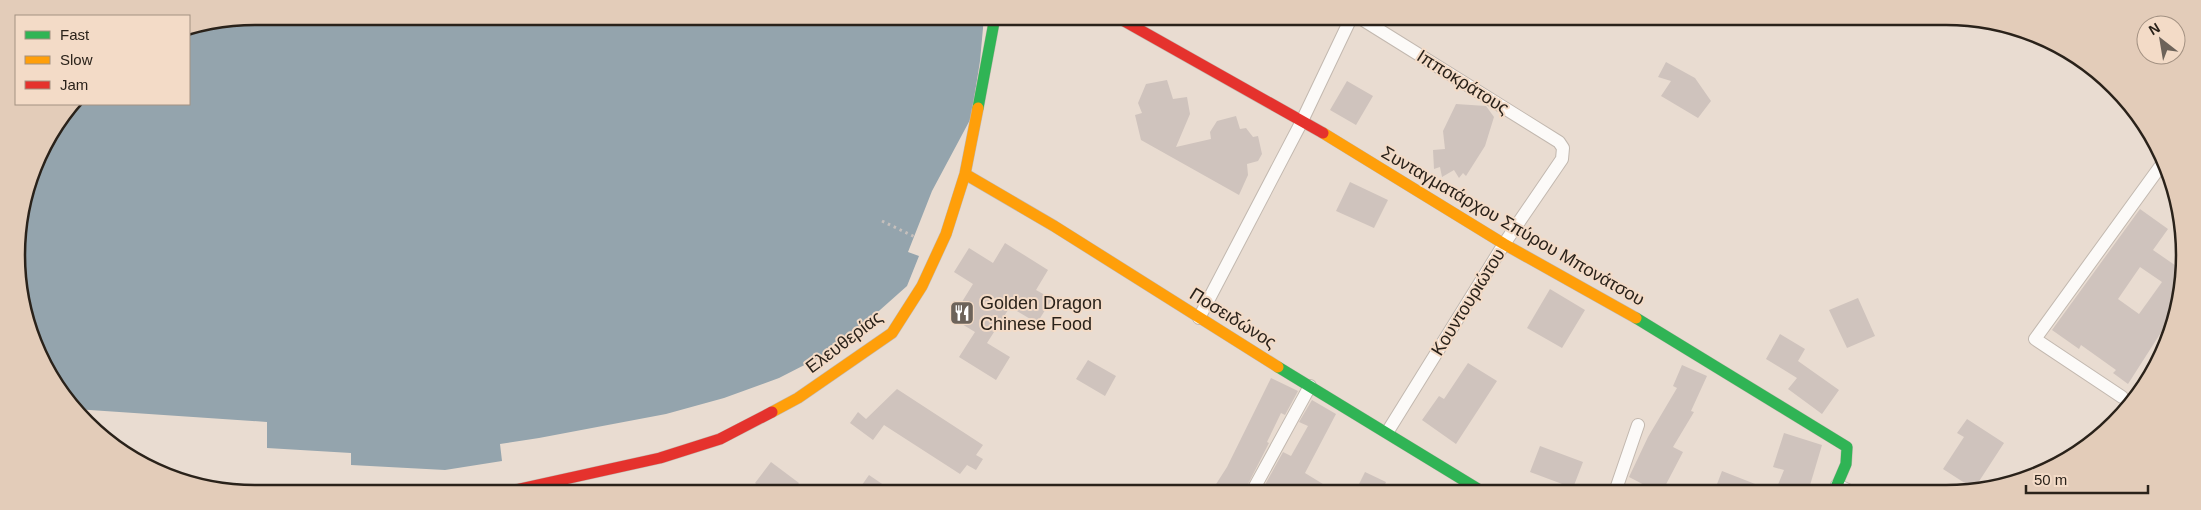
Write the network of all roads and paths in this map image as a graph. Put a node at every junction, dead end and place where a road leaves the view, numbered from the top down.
1 (993, 25) edge
2 (1130, 25) edge
3 (1347, 25) edge
4 (1371, 25) edge
5 (1301, 123) junction
6 (1563, 148) joint
7 (2159, 169) edge
8 (965, 174) junction
9 (882, 221) dead end
10 (915, 237) dead end
11 (1504, 244) junction
12 (1199, 318) junction
13 (1310, 386) junction
14 (2122, 397) dead end
15 (1638, 425) dead end
16 (1388, 431) junction
17 (538, 485) edge
18 (1256, 485) edge
19 (1472, 485) edge
20 (1617, 485) edge
21 (1836, 485) edge

1 - 8 street, Ελευθερίας
2 - 5 street, Συνταγματάρχου Σπύρου Μπονάτσου
3 - 5 street
4 - 6 street, Ιπποκράτους
5 - 11 street, Συνταγματάρχου Σπύρου Μπονάτσου
5 - 12 street
6 - 11 street, Κουντουριώτου
7 - 14 street
8 - 12 street, Ποσειδώνος
8 - 17 street, Ελευθερίας
9 - 10 path
11 - 16 street, Κουντουριώτου
11 - 21 street, Συνταγματάρχου Σπύρου Μπονάτσου
12 - 13 street, Ποσειδώνος
13 - 16 street, Ποσειδώνος
13 - 18 street
15 - 20 street
16 - 19 street, Ποσειδώνος

